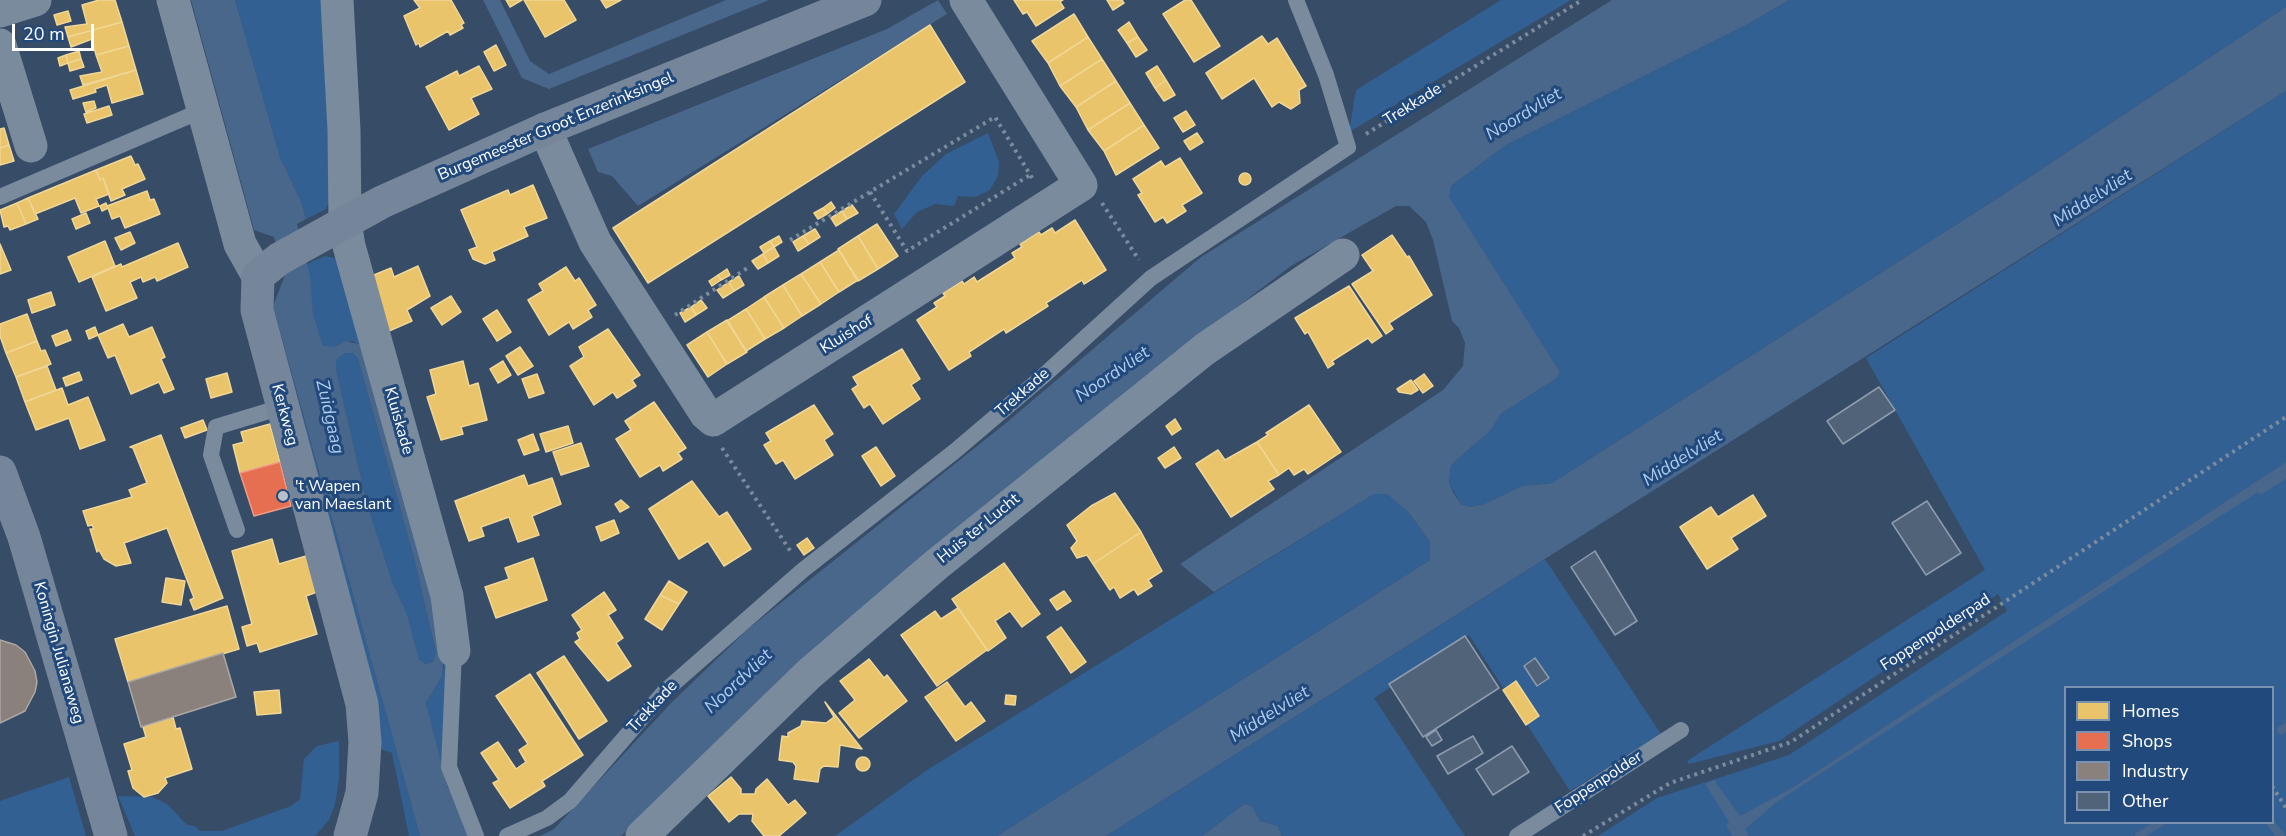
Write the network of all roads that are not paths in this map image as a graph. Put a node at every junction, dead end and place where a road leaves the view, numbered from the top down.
1 (35, 0) edge
2 (173, 0) edge
3 (337, 0) edge
4 (865, 0) edge
5 (966, 0) edge
6 (1296, 0) edge
7 (0, 11) edge
8 (0, 45) edge
9 (203, 110) junction
10 (545, 129) junction
11 (31, 146) dead end
12 (0, 197) edge
13 (345, 223) junction
14 (1343, 255) dead end
15 (280, 260) junction
16 (282, 407) junction
17 (0, 472) edge
18 (237, 530) dead end
19 (454, 651) joint
20 (1681, 730) dead end
21 (111, 836) edge
22 (350, 836) edge
23 (476, 836) edge
24 (507, 836) edge
25 (642, 836) edge
26 (1517, 836) edge

1 - 7 street
2 - 9 street
3 - 13 street, Kluiskade
4 - 10 street, Burgemeester Groot Enzerinksingel
5 - 10 street, Kluishof
6 - 24 lane, Trekkade
8 - 11 street
9 - 12 lane
9 - 15 street
10 - 13 street, Burgemeester Groot Enzerinksingel
13 - 15 street, Burgemeester Groot Enzerinksingel
13 - 19 street, Kluiskade
14 - 25 street, Huis ter Lucht
15 - 16 street, Kerkweg
16 - 18 lane
16 - 22 street, Kerkweg
17 - 21 street, Koningin Julianaweg
19 - 23 lane, Kluiskade
20 - 26 lane, Foppenpolder

